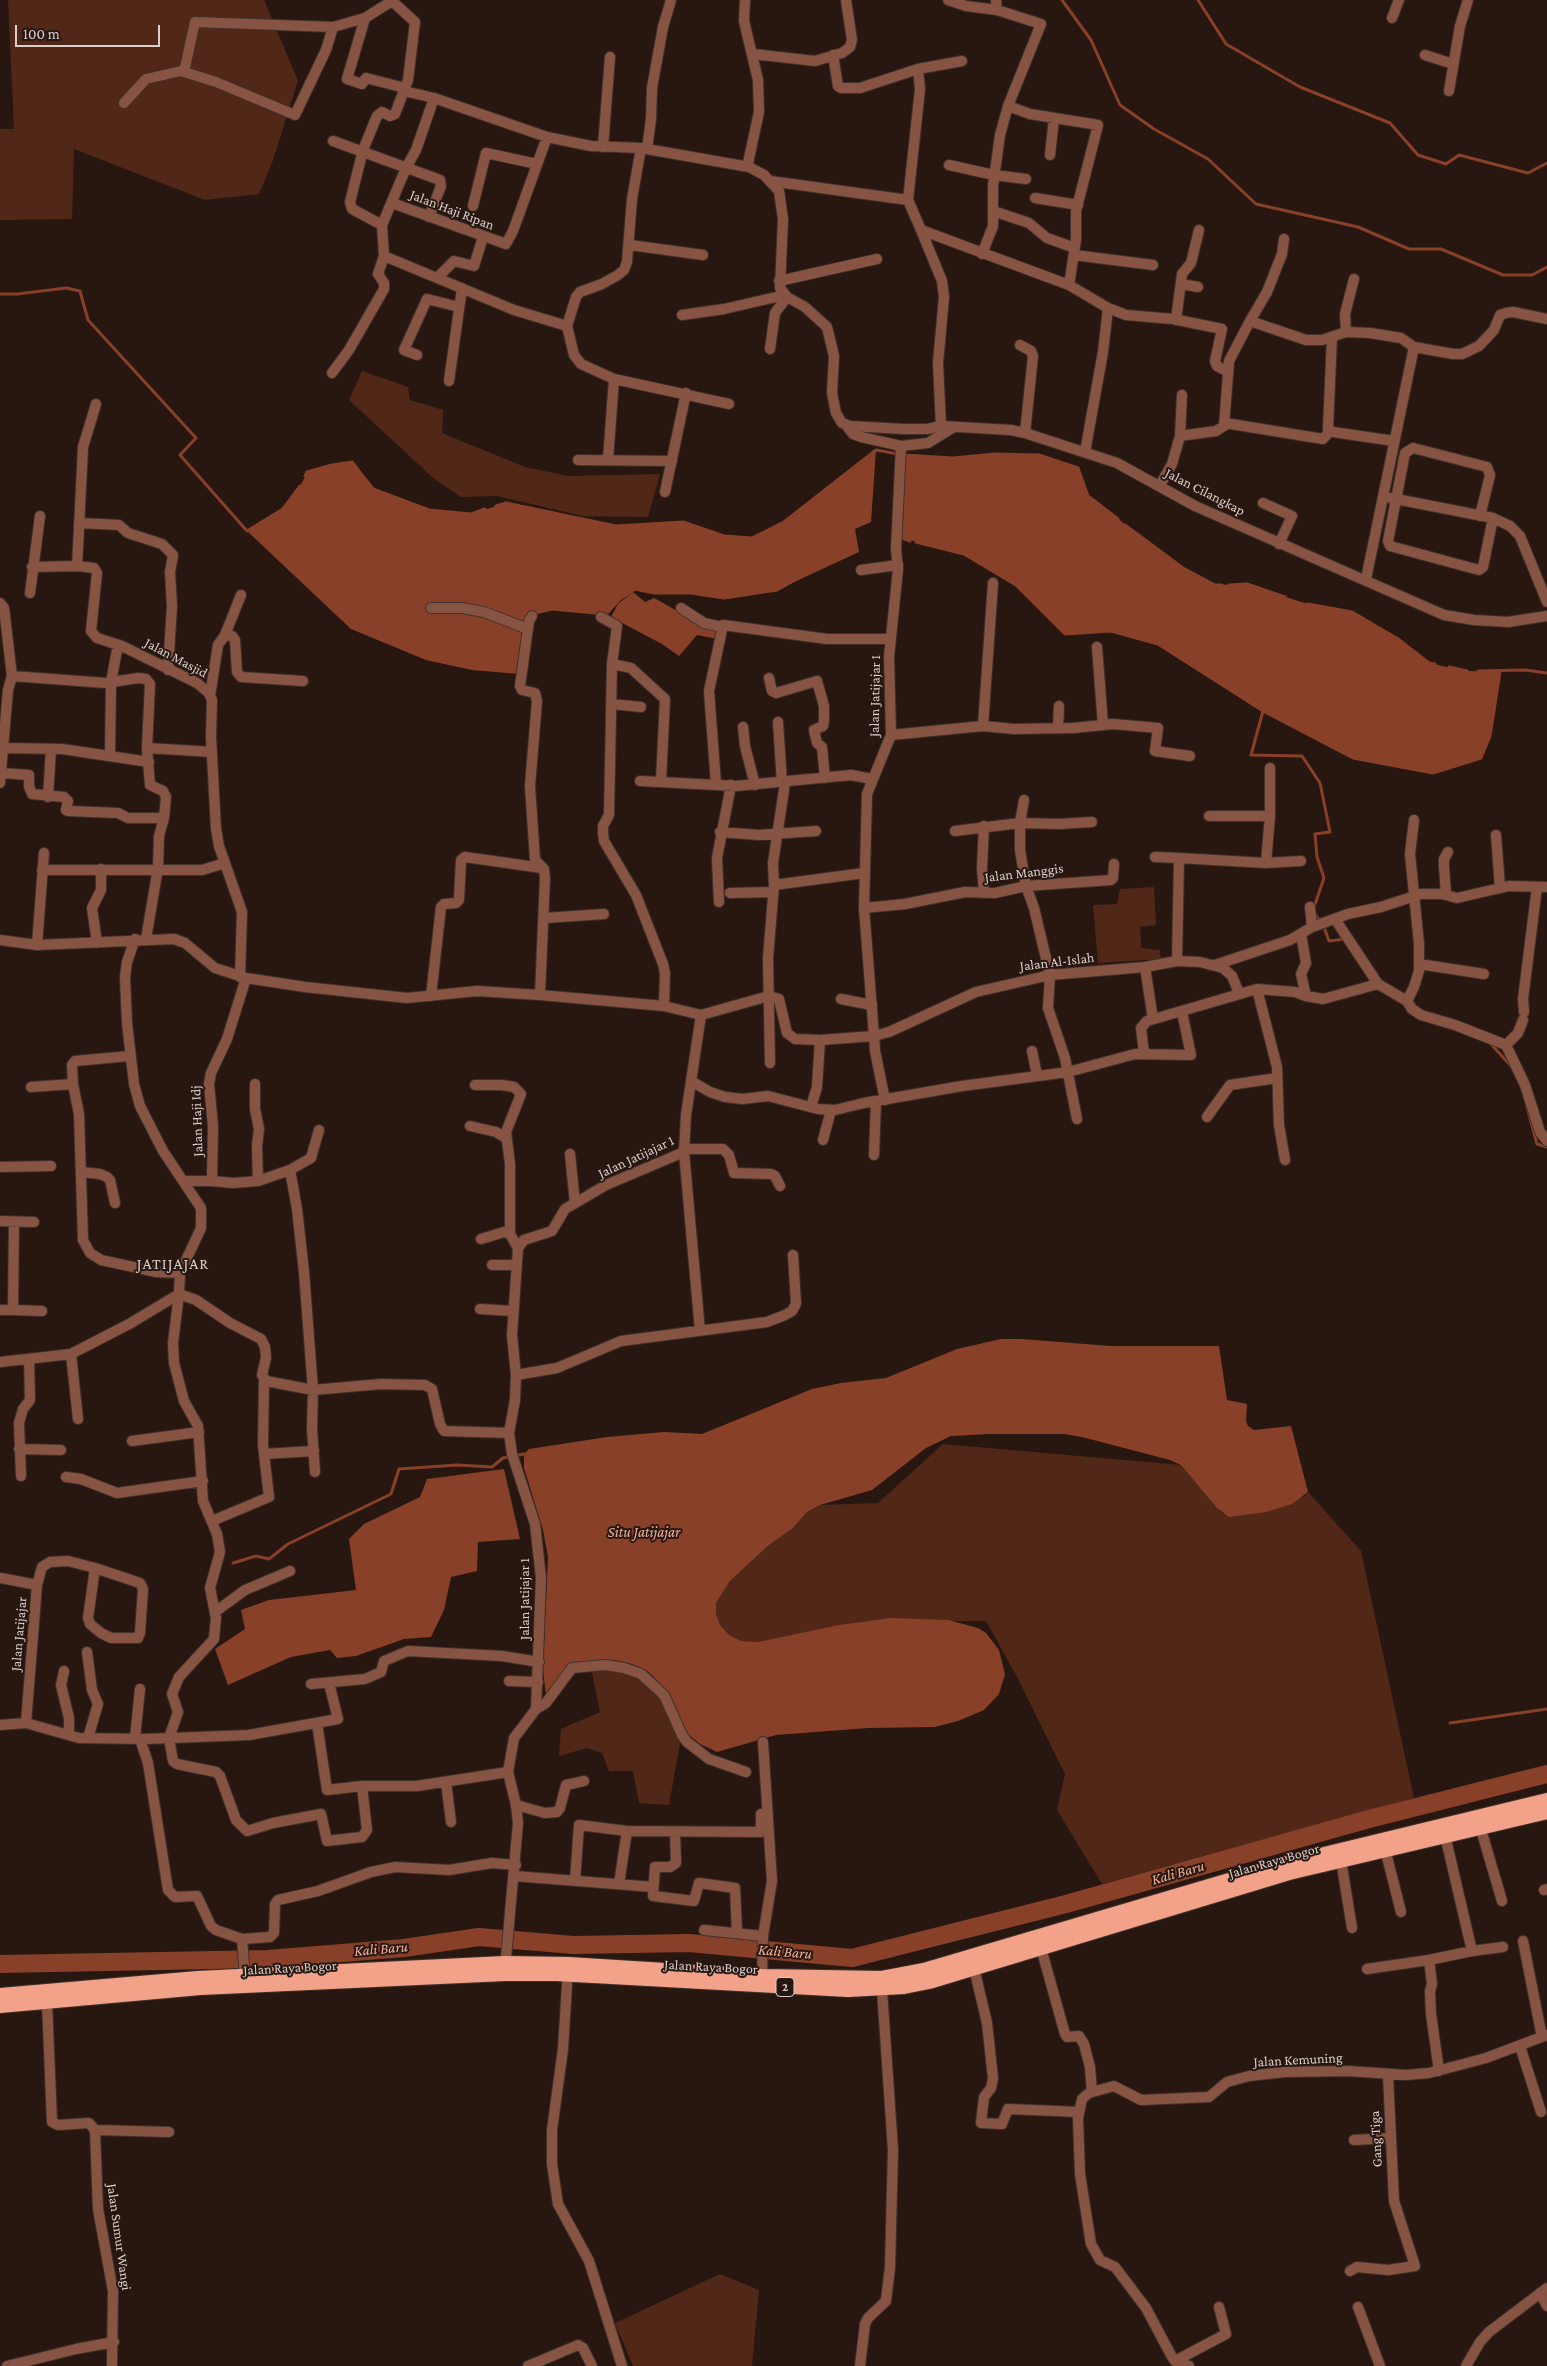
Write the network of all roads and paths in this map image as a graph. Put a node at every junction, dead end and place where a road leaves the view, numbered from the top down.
1 (392, 0) edge
2 (671, 0) edge
3 (745, 0) edge
4 (846, 0) edge
5 (948, 0) edge
6 (1399, 0) edge
7 (1468, 0) edge
8 (997, 5) edge
9 (365, 18) junction
10 (1392, 18) dead end
11 (333, 27) junction
12 (753, 54) junction
13 (1425, 55) dead end
14 (833, 56) junction
15 (610, 58) dead end
16 (962, 61) dead end
17 (1453, 64) junction
18 (918, 69) junction
19 (184, 72) junction
20 (405, 90) junction
21 (1449, 91) dead end
22 (434, 98) junction
23 (124, 103) dead end
24 (1008, 106) junction
25 (1054, 118) junction
26 (546, 136) junction
27 (333, 141) dead end
28 (602, 147) junction
29 (644, 149) junction
30 (363, 150) junction
31 (1050, 155) dead end
32 (538, 164) junction
33 (949, 165) dead end
34 (749, 167) junction
35 (406, 168) junction
36 (994, 175) junction
37 (1026, 179) dead end
38 (770, 181) junction
39 (1035, 198) dead end
40 (908, 200) junction
41 (392, 202) junction
42 (1078, 205) junction
43 (473, 206) dead end
44 (993, 211) junction
45 (429, 217) junction
46 (382, 225) junction
47 (921, 230) junction
48 (1199, 230) dead end
49 (483, 237) junction
50 (1284, 239) dead end
51 (630, 245) junction
52 (1074, 252) junction
53 (982, 254) junction
54 (703, 255) dead end
55 (384, 256) junction
56 (876, 259) dead end
57 (1153, 264) dead end
58 (437, 278) junction
59 (1354, 280) dead end
60 (779, 281) junction
61 (1181, 284) junction
62 (1069, 285) junction
63 (1198, 287) dead end
64 (462, 288) junction
65 (786, 296) junction
66 (459, 307) junction
67 (1108, 308) junction
68 (682, 315) dead end
69 (1176, 320) junction
70 (1547, 320) edge
71 (1250, 321) junction
72 (567, 326) junction
73 (1346, 332) junction
74 (1332, 337) junction
75 (1020, 344) dead end
76 (1414, 347) junction
77 (770, 349) dead end
78 (417, 356) dead end
79 (1227, 371) junction
80 (332, 373) dead end
81 (614, 379) junction
82 (449, 381) dead end
83 (686, 393) junction
84 (1182, 395) dead end
85 (96, 404) dead end
86 (728, 404) dead end
87 (1225, 423) junction
88 (844, 424) junction
89 (941, 426) junction
90 (954, 427) junction
91 (1330, 431) junction
92 (1025, 433) junction
93 (1180, 436) junction
94 (1394, 441) junction
95 (900, 452) junction
96 (1085, 452) junction
97 (578, 460) dead end
98 (608, 460) junction
99 (672, 461) junction
100 (1160, 485) junction
101 (665, 492) dead end
102 (1383, 496) junction
103 (1397, 500) junction
104 (1263, 503) dead end
105 (40, 516) dead end
106 (1480, 516) junction
107 (1493, 518) junction
108 (79, 523) junction
109 (1279, 544) junction
110 (898, 564) junction
111 (77, 566) junction
112 (32, 567) junction
113 (861, 570) dead end
114 (1366, 579) junction
115 (993, 583) dead end
116 (30, 592) dead end
117 (241, 595) dead end
118 (1547, 602) edge
119 (0, 604) edge
120 (431, 608) dead end
121 (681, 608) dead end
122 (532, 616) dead end
123 (1547, 616) edge
124 (601, 617) dead end
125 (722, 627) junction
126 (527, 629) junction
127 (225, 635) junction
128 (890, 639) junction
129 (118, 645) junction
130 (1097, 647) dead end
131 (612, 664) junction
132 (168, 670) junction
133 (11, 677) junction
134 (0, 678) edge
135 (769, 678) dead end
136 (110, 682) junction
137 (302, 682) dead end
138 (210, 696) junction
139 (612, 704) junction
140 (1059, 706) dead end
141 (641, 707) dead end
142 (778, 722) dead end
143 (1103, 725) junction
144 (983, 726) junction
145 (743, 727) dead end
146 (1058, 728) junction
147 (891, 735) junction
148 (4, 748) junction
149 (147, 748) junction
150 (51, 749) junction
151 (212, 752) junction
152 (110, 756) junction
153 (1190, 756) dead end
154 (149, 762) junction
155 (1270, 768) dead end
156 (1, 778) edge
157 (825, 778) junction
158 (872, 779) junction
159 (662, 780) junction
160 (640, 781) dead end
161 (784, 783) junction
162 (716, 784) junction
163 (731, 785) junction
164 (755, 785) junction
165 (48, 797) junction
166 (1024, 800) dead end
167 (1209, 816) dead end
168 (1270, 816) junction
169 (164, 818) junction
170 (1414, 820) dead end
171 (1092, 822) dead end
172 (1020, 823) junction
173 (984, 826) junction
174 (816, 831) dead end
175 (955, 831) dead end
176 (720, 832) junction
177 (778, 834) junction
178 (1496, 835) dead end
179 (1448, 852) dead end
180 (44, 853) dead end
181 (1155, 857) dead end
182 (1179, 858) junction
183 (1301, 861) dead end
184 (225, 863) junction
185 (1266, 863) junction
186 (1114, 864) dead end
187 (158, 868) junction
188 (101, 869) junction
189 (544, 869) junction
190 (42, 870) junction
191 (864, 873) junction
192 (1026, 886) junction
193 (1500, 887) junction
194 (1542, 887) edge
195 (773, 888) junction
196 (730, 892) dead end
197 (984, 893) junction
198 (1446, 894) junction
199 (1414, 897) junction
200 (719, 902) dead end
201 (1310, 907) dead end
202 (864, 908) junction
203 (604, 914) dead end
204 (545, 918) junction
205 (1335, 919) junction
206 (1312, 927) junction
207 (1301, 934) junction
208 (140, 939) junction
209 (0, 940) edge
210 (97, 943) junction
211 (37, 945) junction
212 (1177, 962) junction
213 (1419, 964) junction
214 (1215, 965) junction
215 (1145, 967) junction
216 (1484, 974) dead end
217 (1050, 975) junction
218 (243, 977) junction
219 (1378, 984) junction
220 (1257, 989) junction
221 (1239, 993) junction
222 (540, 995) junction
223 (431, 996) junction
224 (769, 996) junction
225 (1306, 996) junction
226 (841, 999) dead end
227 (1407, 1001) junction
228 (872, 1005) junction
229 (664, 1006) junction
230 (1182, 1012) junction
231 (702, 1014) junction
232 (1153, 1019) junction
233 (874, 1036) junction
234 (820, 1040) junction
235 (1506, 1045) junction
236 (1032, 1051) dead end
237 (1144, 1053) junction
238 (130, 1056) junction
239 (770, 1063) dead end
240 (1068, 1072) junction
241 (1037, 1075) junction
242 (1277, 1078) junction
243 (691, 1081) junction
244 (73, 1084) junction
245 (255, 1084) dead end
246 (476, 1085) dead end
247 (31, 1087) dead end
248 (880, 1101) junction
249 (811, 1107) junction
250 (831, 1110) junction
251 (1207, 1117) dead end
252 (1077, 1119) dead end
253 (470, 1126) dead end
254 (320, 1130) dead end
255 (506, 1138) junction
256 (823, 1140) dead end
257 (1547, 1141) edge
258 (684, 1151) junction
259 (570, 1154) dead end
260 (874, 1155) dead end
261 (1285, 1160) dead end
262 (51, 1166) dead end
263 (0, 1167) edge
264 (290, 1170) junction
265 (80, 1172) junction
266 (183, 1181) junction
267 (212, 1181) junction
268 (258, 1181) junction
269 (780, 1186) dead end
270 (115, 1203) dead end
271 (576, 1203) junction
272 (0, 1222) edge
273 (14, 1222) junction
274 (34, 1222) dead end
275 (510, 1234) junction
276 (481, 1240) dead end
277 (518, 1248) junction
278 (793, 1255) dead end
279 (492, 1265) dead end
280 (516, 1265) junction
281 (180, 1273) junction
282 (179, 1294) junction
283 (480, 1309) dead end
284 (0, 1310) edge
285 (13, 1310) junction
286 (42, 1311) dead end
287 (513, 1311) junction
288 (700, 1331) junction
289 (71, 1354) junction
290 (29, 1360) junction
291 (0, 1362) edge
292 (516, 1374) junction
293 (264, 1379) junction
294 (314, 1390) junction
295 (78, 1419) dead end
296 (199, 1432) junction
297 (509, 1433) junction
298 (132, 1441) dead end
299 (20, 1449) junction
300 (61, 1450) dead end
301 (314, 1451) junction
302 (264, 1454) junction
303 (314, 1472) dead end
304 (21, 1476) dead end
305 (66, 1477) dead end
306 (203, 1481) junction
307 (212, 1521) junction
308 (95, 1568) junction
309 (290, 1571) dead end
310 (0, 1578) edge
311 (37, 1585) junction
312 (215, 1612) junction
313 (87, 1652) dead end
314 (539, 1662) junction
315 (64, 1671) dead end
316 (509, 1681) dead end
317 (538, 1682) junction
318 (328, 1683) junction
319 (311, 1684) dead end
320 (140, 1689) dead end
321 (536, 1708) junction
322 (26, 1723) junction
323 (317, 1724) junction
324 (0, 1725) edge
325 (69, 1735) junction
326 (88, 1738) junction
327 (170, 1738) junction
328 (138, 1739) junction
329 (763, 1742) dead end
330 (508, 1772) junction
331 (746, 1772) dead end
332 (584, 1781) dead end
333 (446, 1782) junction
334 (362, 1786) junction
335 (1547, 1800) edge
336 (516, 1805) junction
337 (1547, 1812) edge
338 (761, 1814) dead end
339 (451, 1822) dead end
340 (1480, 1826) junction
341 (1443, 1830) junction
342 (627, 1831) junction
343 (675, 1832) junction
344 (1385, 1849) junction
345 (1341, 1860) junction
346 (516, 1865) junction
347 (514, 1876) junction
348 (575, 1881) junction
349 (618, 1884) junction
350 (653, 1887) junction
351 (1502, 1902) dead end
352 (1401, 1912) dead end
353 (1103, 1923) junction
354 (1352, 1928) dead end
355 (704, 1930) dead end
356 (738, 1932) junction
357 (242, 1940) junction
358 (762, 1940) junction
359 (1523, 1941) dead end
360 (1503, 1947) dead end
361 (1041, 1948) junction
362 (1472, 1951) junction
363 (1429, 1960) junction
364 (505, 1963) junction
365 (974, 1968) junction
366 (568, 1969) junction
367 (1367, 1969) dead end
368 (245, 1972) junction
369 (762, 1976) junction
370 (882, 1990) junction
371 (0, 1995) edge
372 (47, 2002) junction
373 (0, 2006) edge
374 (1545, 2036) edge
375 (1520, 2046) junction
376 (1439, 2071) junction
377 (1388, 2075) junction
378 (1092, 2092) junction
379 (1079, 2112) junction
380 (1542, 2112) dead end
381 (95, 2130) junction
382 (169, 2132) dead end
383 (1390, 2138) junction
384 (1354, 2140) dead end
385 (1350, 2271) dead end
386 (1543, 2291) edge
387 (1547, 2306) edge
388 (1219, 2307) dead end
389 (1358, 2307) dead end
390 (114, 2342) junction
391 (1175, 2361) junction
392 (619, 2364) edge
393 (6, 2366) edge
394 (112, 2366) edge
395 (528, 2366) edge
396 (592, 2366) edge
397 (860, 2366) edge
398 (1189, 2366) edge
399 (1380, 2366) edge
400 (1466, 2366) edge

1 - 9 street
1 - 20 street
2 - 29 street
3 - 12 street
4 - 14 street
5 - 8 street
6 - 10 street
7 - 17 street
8 - 24 street
9 - 11 street
9 - 20 street
11 - 19 street
11 - 19 street
12 - 14 street
12 - 34 street
13 - 17 street
14 - 18 street
15 - 28 street
16 - 18 street
17 - 21 street
18 - 40 street
19 - 23 street
20 - 22 street
20 - 30 street
22 - 26 street
22 - 35 street
24 - 25 street
24 - 36 street
25 - 31 street
25 - 42 street
26 - 28 street
26 - 32 street, Jalan Haji Ripan
27 - 30 street
28 - 29 street
29 - 34 street
29 - 51 street
30 - 35 street
30 - 46 street
32 - 43 street
32 - 49 street, Jalan Haji Ripan
33 - 36 street
34 - 38 street
35 - 41 street
35 - 45 street
36 - 37 street
36 - 44 street
38 - 40 street
38 - 60 street
39 - 42 street
40 - 47 street
41 - 45 street, Jalan Haji Ripan
41 - 46 street
42 - 52 street
44 - 52 street
44 - 53 street
45 - 49 street, Jalan Haji Ripan
46 - 55 street
47 - 53 street
47 - 89 street
48 - 61 street
49 - 58 street
50 - 71 street
51 - 54 street
51 - 72 street
52 - 57 street
52 - 62 street
53 - 62 street
55 - 58 street
55 - 80 street
56 - 60 street
58 - 64 street
59 - 73 street
60 - 65 street
61 - 63 street
61 - 69 street
62 - 67 street
64 - 66 street
64 - 72 street
65 - 68 street
65 - 77 street
65 - 88 street
66 - 78 street
66 - 82 street
67 - 69 street
67 - 96 street
69 - 79 street
70 - 76 street
71 - 74 street
71 - 79 street
72 - 81 street
73 - 74 street
73 - 76 street
74 - 91 street
75 - 92 street
76 - 94 street
79 - 87 street
81 - 83 street
81 - 98 street
83 - 86 street
83 - 99 street
84 - 93 street
85 - 108 street
87 - 91 street
87 - 93 street
88 - 89 street, Jalan Cilangkap
88 - 95 street
89 - 90 street, Jalan Cilangkap
90 - 92 street, Jalan Cilangkap
90 - 95 street
91 - 94 street
92 - 96 street, Jalan Cilangkap
93 - 100 street
94 - 102 street
95 - 110 street, Jalan Jatijajar 1
96 - 100 street, Jalan Cilangkap
97 - 98 street
98 - 99 street
99 - 101 street
100 - 109 street, Jalan Cilangkap
102 - 103 street
102 - 114 street
103 - 106 street
103 - 106 street
103 - 107 street
104 - 109 street
105 - 112 street
106 - 107 street
107 - 118 street
108 - 111 street
108 - 132 street
109 - 114 street, Jalan Cilangkap
110 - 113 street
110 - 128 street, Jalan Jatijajar 1
111 - 112 street
111 - 129 street, Jalan Masjid
112 - 116 street
114 - 123 street, Jalan Cilangkap
115 - 144 street
117 - 127 street
119 - 133 street
120 - 126 street
121 - 125 street
122 - 126 street
124 - 131 street
125 - 128 street
125 - 162 street
126 - 189 street
127 - 137 street
127 - 138 street
128 - 147 street, Jalan Jatijajar 1
129 - 132 street, Jalan Masjid
129 - 136 street
130 - 143 street
131 - 139 street
131 - 159 street
132 - 138 street, Jalan Masjid
133 - 134 street
133 - 136 street
133 - 148 street
135 - 157 street
136 - 149 street
136 - 152 street
138 - 151 street, Jalan Masjid
139 - 141 street
139 - 229 street
140 - 146 street
142 - 161 street
143 - 146 street
143 - 153 street
144 - 146 street
144 - 147 street
145 - 164 street
147 - 158 street, Jalan Jatijajar 1
148 - 150 street
148 - 156 street
149 - 151 street
149 - 154 street
150 - 152 street
150 - 165 street
151 - 184 street, Jalan Masjid
152 - 154 street
154 - 169 street
155 - 168 street
156 - 165 street
157 - 158 street
157 - 161 street
158 - 191 street, Jalan Jatijajar 1
159 - 160 street
159 - 162 street
161 - 164 street
161 - 177 street
162 - 163 street
163 - 164 street
163 - 176 street
165 - 169 street
166 - 172 street
167 - 168 street
168 - 185 street
169 - 187 street
170 - 199 street
171 - 172 street
172 - 173 street
172 - 192 street
173 - 175 street
173 - 197 street
174 - 177 street
176 - 177 street
176 - 200 street
177 - 195 street
178 - 193 street
179 - 198 street
180 - 190 street
181 - 182 street
182 - 185 street
182 - 212 street
183 - 185 street
184 - 187 street
184 - 218 street, Jalan Masjid
186 - 192 street, Jalan Manggis
187 - 188 street
187 - 208 street
188 - 190 street
188 - 210 street
189 - 204 street
189 - 223 street
190 - 211 street
191 - 195 street
191 - 202 street, Jalan Jatijajar 1
192 - 197 street, Jalan Manggis
192 - 217 street
193 - 194 street
193 - 198 street
194 - 235 street
195 - 196 street
195 - 224 street
197 - 202 street, Jalan Manggis
198 - 199 street
199 - 205 street
199 - 213 street
201 - 206 street
202 - 228 street, Jalan Jatijajar 1
203 - 204 street
204 - 222 street
205 - 206 street
205 - 219 street
206 - 207 street
207 - 214 street
207 - 225 street
208 - 210 street
208 - 218 street
208 - 238 street
209 - 211 street
210 - 211 street
212 - 214 street, Jalan Al-Islah
212 - 215 street, Jalan Al-Islah
213 - 216 street
213 - 227 street
214 - 221 street
215 - 217 street, Jalan Al-Islah
215 - 232 street
217 - 233 street, Jalan Al-Islah
217 - 240 street
218 - 223 street
218 - 267 street, Jalan Haji Idj
219 - 225 street
219 - 227 street
220 - 221 street
220 - 225 street
220 - 242 street
221 - 230 street
222 - 223 street
222 - 229 street
224 - 231 street
224 - 234 street
224 - 239 street
226 - 228 street
227 - 235 street
228 - 233 street, Jalan Jatijajar 1
229 - 231 street
230 - 232 street
230 - 237 street
231 - 243 street, Jalan Jatijajar 1
232 - 237 street
233 - 234 street
233 - 248 street, Jalan Jatijajar 1
234 - 249 street
235 - 257 street
236 - 241 street
237 - 240 street
238 - 244 street
238 - 266 street
240 - 241 street
240 - 252 street
241 - 248 street
242 - 251 street
242 - 261 street
243 - 249 street
243 - 258 street, Jalan Jatijajar 1
244 - 247 street
244 - 265 street
245 - 268 street
246 - 255 street
248 - 250 street
248 - 260 street, Jalan Jatijajar 1
249 - 250 street
250 - 256 street
253 - 255 street
254 - 264 street
255 - 275 street
258 - 269 street
258 - 271 street, Jalan Jatijajar 1
258 - 288 street
259 - 271 street
262 - 263 street
264 - 268 street
264 - 294 street
265 - 270 street
265 - 281 street
266 - 267 street
266 - 281 street
267 - 268 street
271 - 277 street, Jalan Jatijajar 1
272 - 273 street
273 - 274 street
273 - 285 street
275 - 276 street
275 - 277 street
277 - 280 street, Jalan Jatijajar 1
278 - 288 street
279 - 280 street
280 - 287 street, Jalan Jatijajar 1
281 - 282 street
282 - 289 street
282 - 293 street
282 - 296 street
283 - 287 street
284 - 285 street
285 - 286 street
287 - 292 street, Jalan Jatijajar 1
288 - 292 street
289 - 290 street
289 - 295 street
290 - 291 street
290 - 299 street
292 - 297 street, Jalan Jatijajar 1
293 - 294 street
293 - 302 street
294 - 297 street
294 - 301 street
296 - 298 street
296 - 306 street
297 - 314 street, Jalan Jatijajar 1
299 - 300 street
299 - 304 street
301 - 302 street
301 - 303 street
302 - 307 street
305 - 306 street
306 - 307 street
307 - 312 street
308 - 308 street
308 - 311 street
309 - 312 street
310 - 311 street, Jalan Jatijajar
311 - 322 street, Jalan Jatijajar
312 - 327 street
313 - 326 street
314 - 317 street, Jalan Jatijajar 1
314 - 318 street
315 - 325 street
316 - 317 street
317 - 321 street, Jalan Jatijajar 1
318 - 319 street
318 - 323 street
320 - 328 street
321 - 330 street
321 - 331 street
322 - 324 street
322 - 325 street
323 - 327 street
323 - 334 street
325 - 326 street
326 - 328 street
327 - 328 street
327 - 334 street
328 - 357 street
329 - 358 street
330 - 333 street
330 - 336 street
332 - 336 street
333 - 334 street
333 - 339 street
335 - 341 highway, Jalan Raya Bogor / 2
336 - 346 street
337 - 340 highway, Jalan Raya Bogor / 2
338 - 343 street
340 - 341 highway, Jalan Raya Bogor / 2
340 - 351 street
341 - 344 highway, Jalan Raya Bogor / 2
341 - 353 highway, Jalan Raya Bogor / 2
341 - 362 street
342 - 343 street
342 - 348 street
342 - 349 street
343 - 350 street
344 - 345 highway, Jalan Raya Bogor / 2
344 - 352 street
345 - 353 highway, Jalan Raya Bogor / 2
345 - 354 street
346 - 347 street
346 - 357 street
347 - 348 street
347 - 364 street
348 - 349 street
349 - 350 street
350 - 356 street
353 - 361 highway, Jalan Raya Bogor / 2
353 - 369 highway, Jalan Raya Bogor / 2
355 - 356 street
356 - 358 street
357 - 368 street
358 - 369 street
359 - 374 street
360 - 362 street
361 - 365 highway, Jalan Raya Bogor / 2
361 - 378 street
362 - 363 street
363 - 367 street
363 - 376 street
364 - 366 highway, Jalan Raya Bogor / 2
364 - 368 highway, Jalan Raya Bogor / 2
364 - 372 highway, Jalan Raya Bogor / 2
365 - 370 highway, Jalan Raya Bogor / 2
365 - 379 street
366 - 369 highway, Jalan Raya Bogor / 2
366 - 370 highway, Jalan Raya Bogor / 2
366 - 392 street
368 - 371 highway, Jalan Raya Bogor / 2
370 - 397 street
372 - 373 highway, Jalan Raya Bogor / 2
372 - 381 street
374 - 375 street, Jalan Kemuning
375 - 376 street, Jalan Kemuning
375 - 380 street
376 - 377 street, Jalan Kemuning
377 - 378 street, Jalan Kemuning
377 - 383 street, Gang Tiga
378 - 379 street
379 - 391 street
381 - 382 street
381 - 390 street, Jalan Sumur Wangi
383 - 384 street
383 - 385 street, Gang Tiga
386 - 387 street
386 - 400 street
388 - 391 street
389 - 399 street
390 - 393 street
390 - 394 street, Jalan Sumur Wangi
391 - 398 street
395 - 396 street

